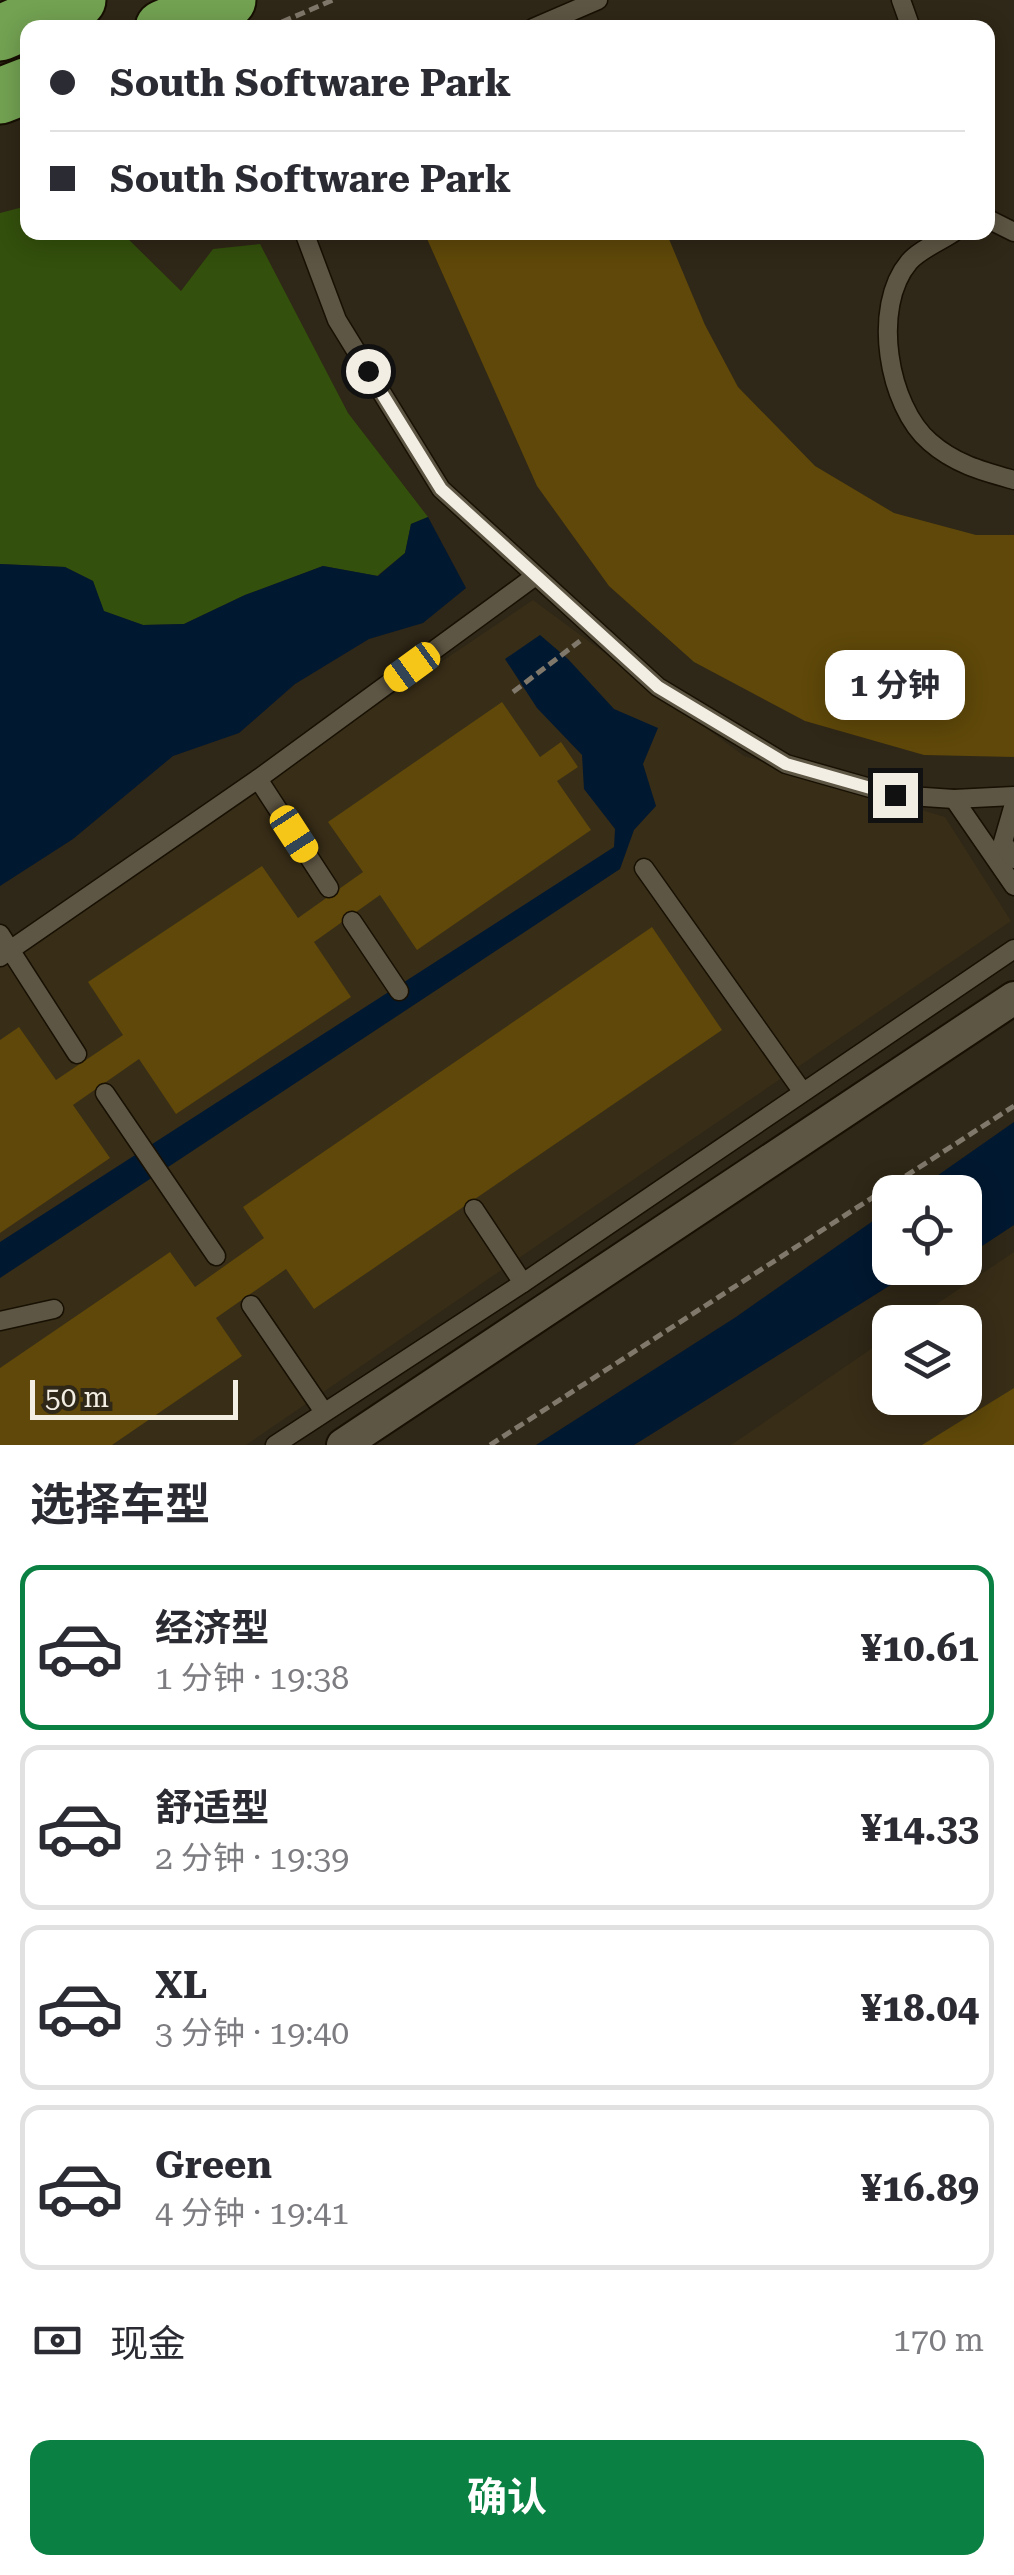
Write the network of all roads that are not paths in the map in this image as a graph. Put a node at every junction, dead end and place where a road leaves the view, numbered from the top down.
1 (78, 0) edge
2 (228, 0) edge
3 (598, 0) edge
4 (31, 20) edge
5 (182, 20) edge
6 (552, 20) edge
7 (307, 240) edge
8 (942, 240) edge
9 (1014, 480) edge
10 (534, 577) junction
11 (258, 779) junction
12 (1014, 796) edge
13 (954, 799) junction
14 (1014, 804) edge
15 (1014, 859) edge
16 (644, 868) dead end
17 (1014, 886) edge
18 (329, 888) dead end
19 (352, 921) dead end
20 (3, 947) edge
21 (1014, 949) edge
22 (398, 991) dead end
23 (1014, 998) edge
24 (78, 1054) dead end
25 (802, 1091) junction
26 (105, 1093) dead end
27 (474, 1209) dead end
28 (216, 1256) dead end
29 (523, 1283) junction
30 (250, 1306) dead end
31 (54, 1309) dead end
32 (0, 1322) edge
33 (324, 1412) junction
34 (275, 1445) edge
35 (343, 1445) edge

1 - 4 highway
2 - 5 highway
3 - 6 lane
7 - 10 lane
8 - 9 lane
10 - 11 lane
10 - 13 lane
11 - 18 lane
11 - 20 lane
12 - 13 lane
13 - 17 lane
14 - 15 lane
16 - 25 lane
19 - 22 lane
20 - 24 lane
21 - 25 lane
23 - 35 street
25 - 29 lane
26 - 28 lane
27 - 29 lane
29 - 33 lane
30 - 33 lane
31 - 32 lane
33 - 34 lane

